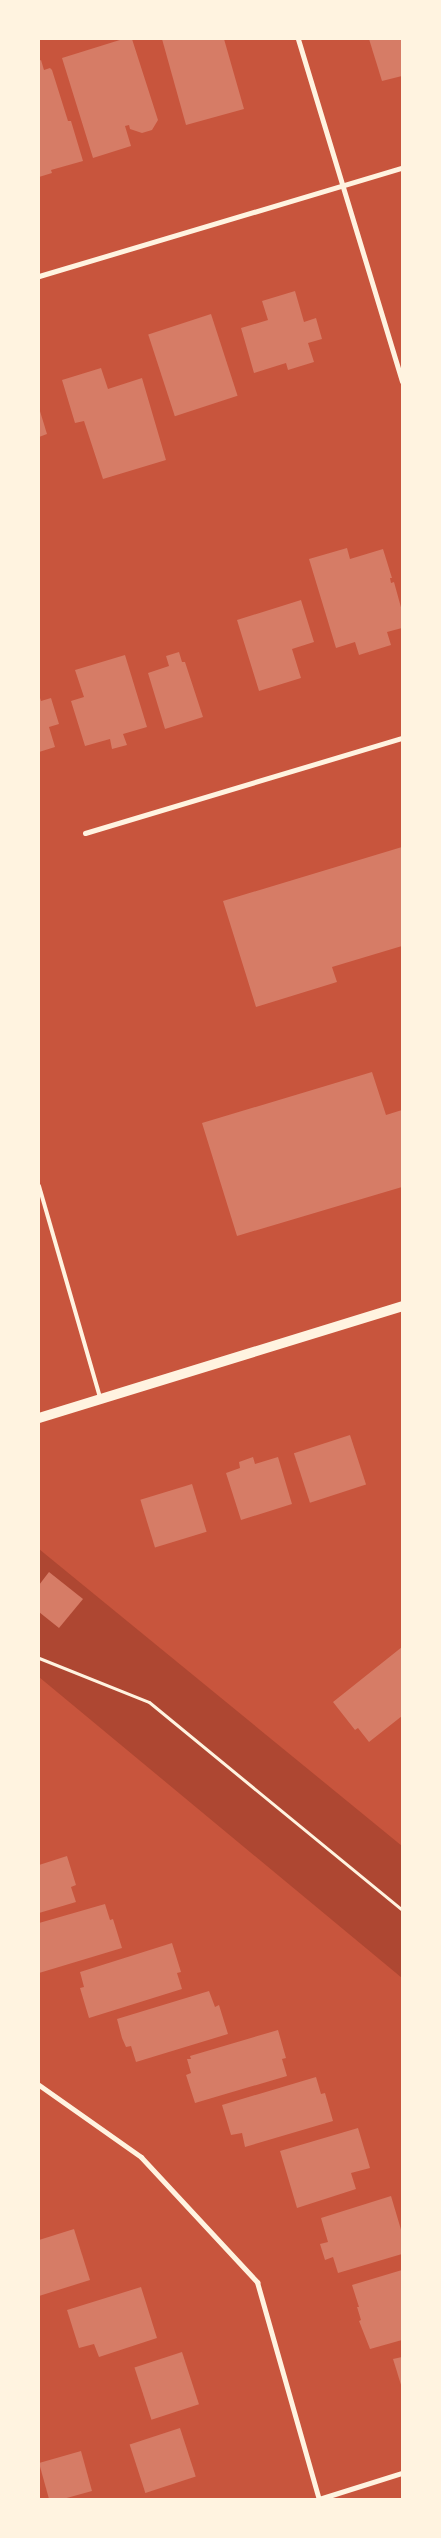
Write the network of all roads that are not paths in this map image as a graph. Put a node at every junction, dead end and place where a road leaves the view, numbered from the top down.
1 (298, 39) edge
2 (402, 168) edge
3 (342, 186) junction
4 (39, 276) edge
5 (402, 382) edge
6 (402, 738) edge
7 (85, 833) dead end
8 (39, 1186) edge
9 (402, 1306) edge
10 (100, 1399) junction
11 (39, 1418) edge
12 (39, 2085) edge
13 (402, 2474) edge
14 (319, 2499) edge

1 - 3 street
2 - 3 street
3 - 4 street
3 - 5 street
6 - 7 street
8 - 10 lane
9 - 10 main road
10 - 11 main road
12 - 14 street
13 - 14 street

